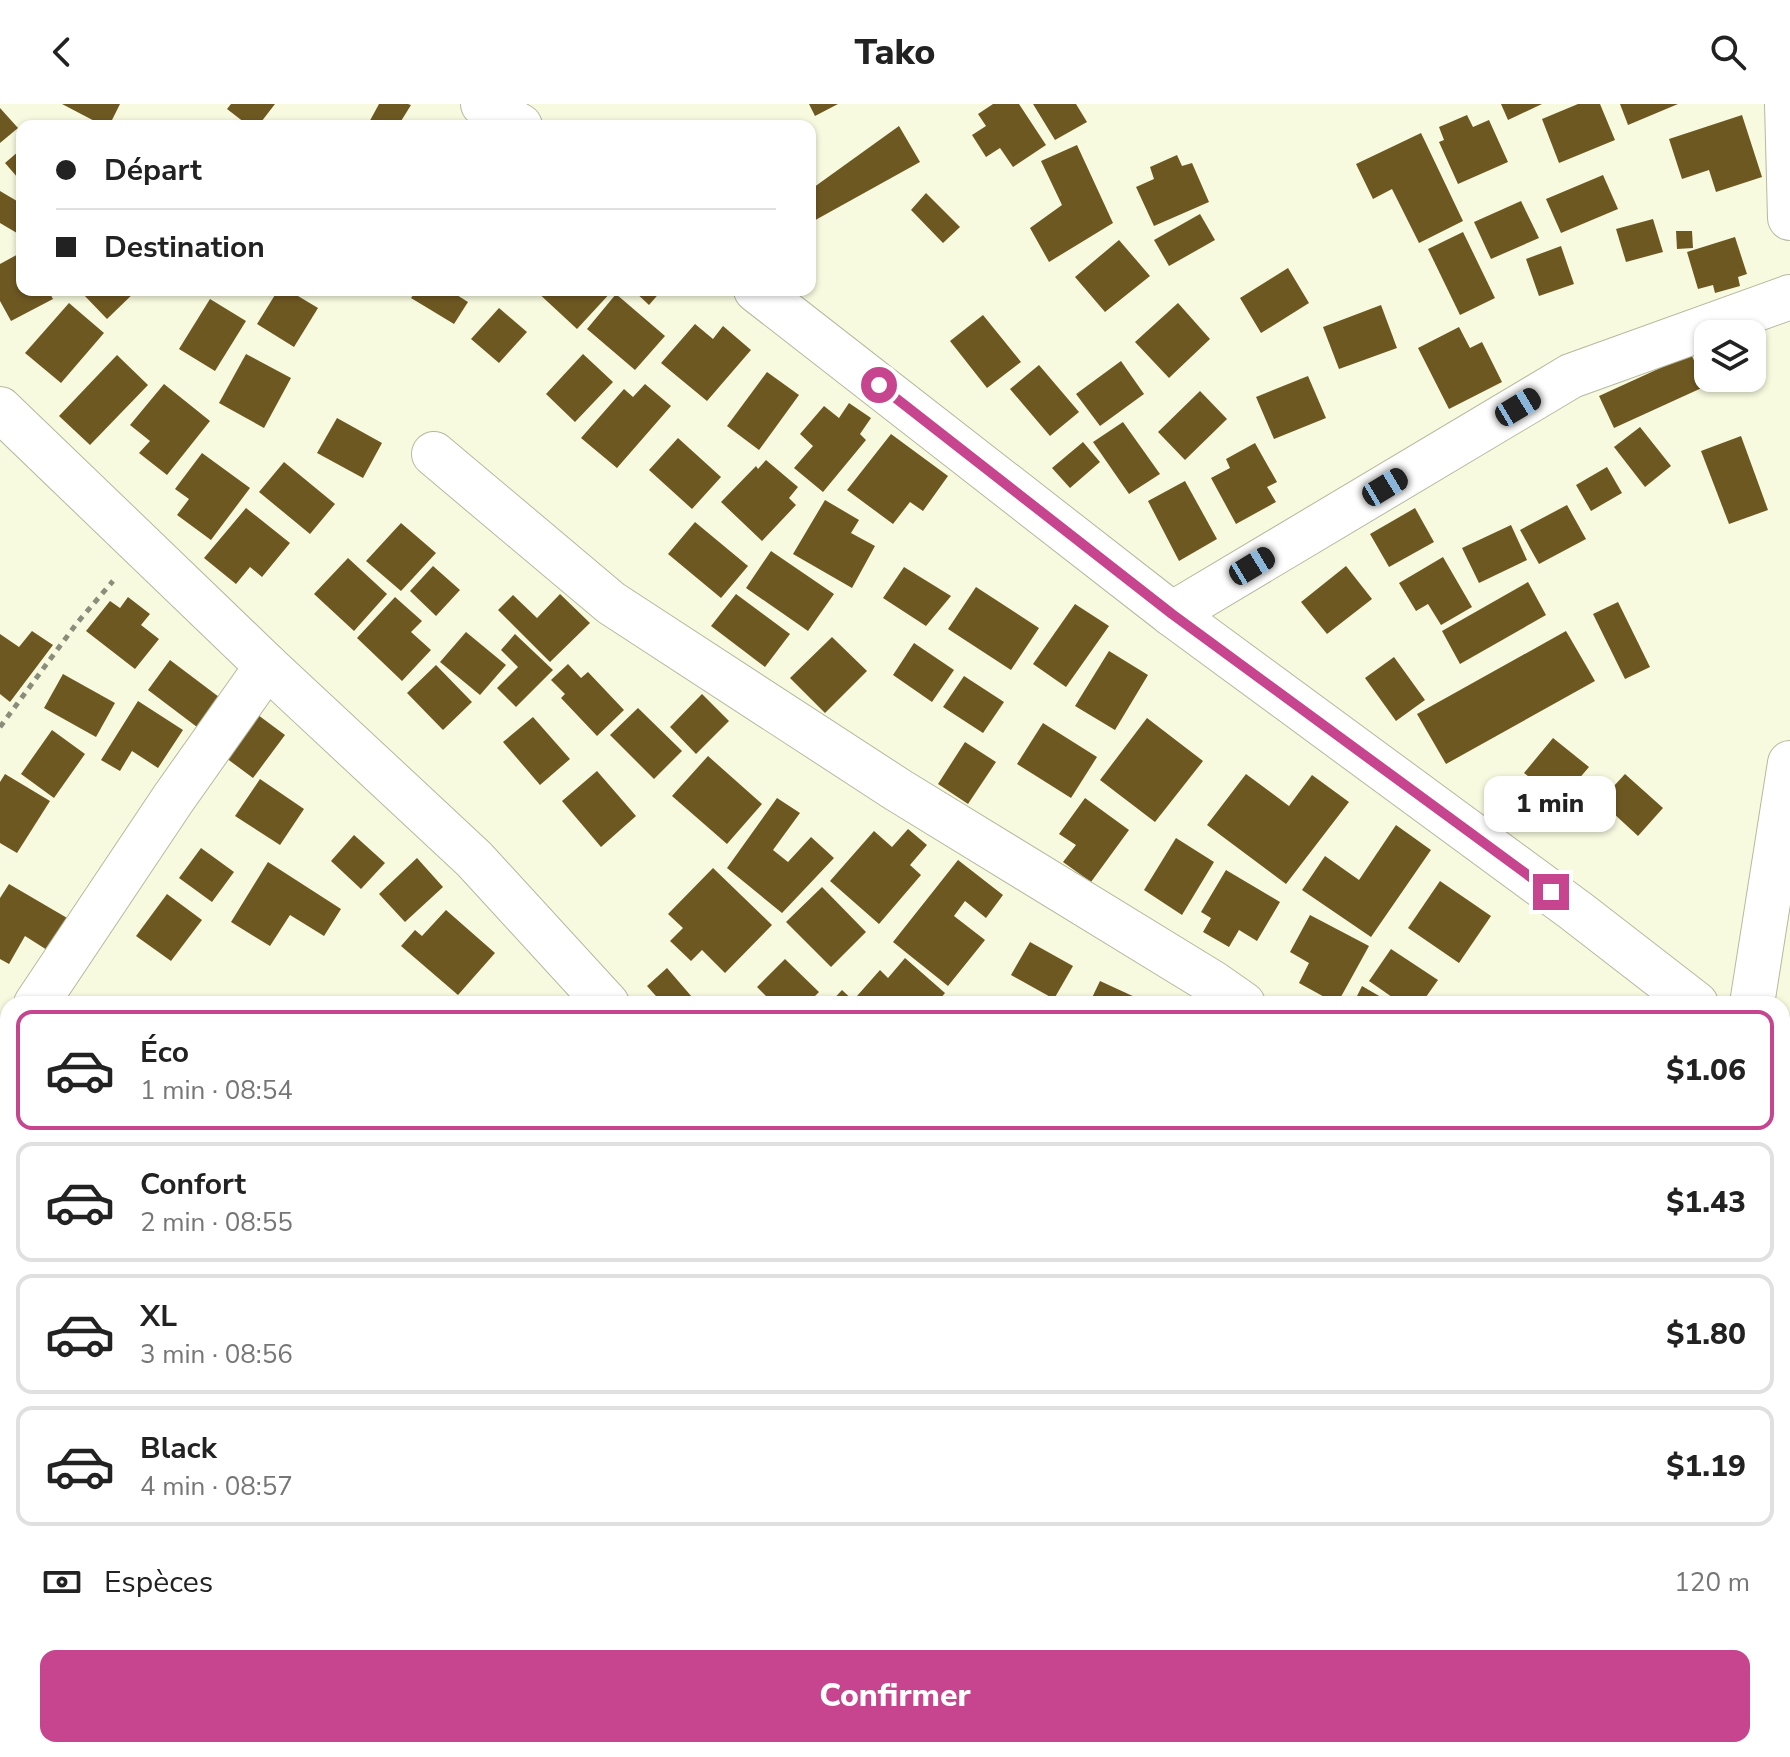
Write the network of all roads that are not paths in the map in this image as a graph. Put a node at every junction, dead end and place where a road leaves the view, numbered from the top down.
1 (483, 104) edge
2 (1787, 104) edge
3 (510, 120) edge
4 (1790, 218) edge
5 (764, 296) edge
6 (1790, 297) edge
7 (0, 409) edge
8 (434, 454) dead end
9 (1172, 614) junction
10 (267, 666) junction
11 (1790, 763) edge
12 (41, 996) edge
13 (600, 996) edge
14 (1232, 996) edge
15 (1686, 996) edge
16 (1753, 996) edge

1 - 3 street
2 - 4 street
5 - 9 street
6 - 9 street
7 - 10 street
8 - 14 street
9 - 15 street
10 - 12 street
10 - 13 street
11 - 16 street

